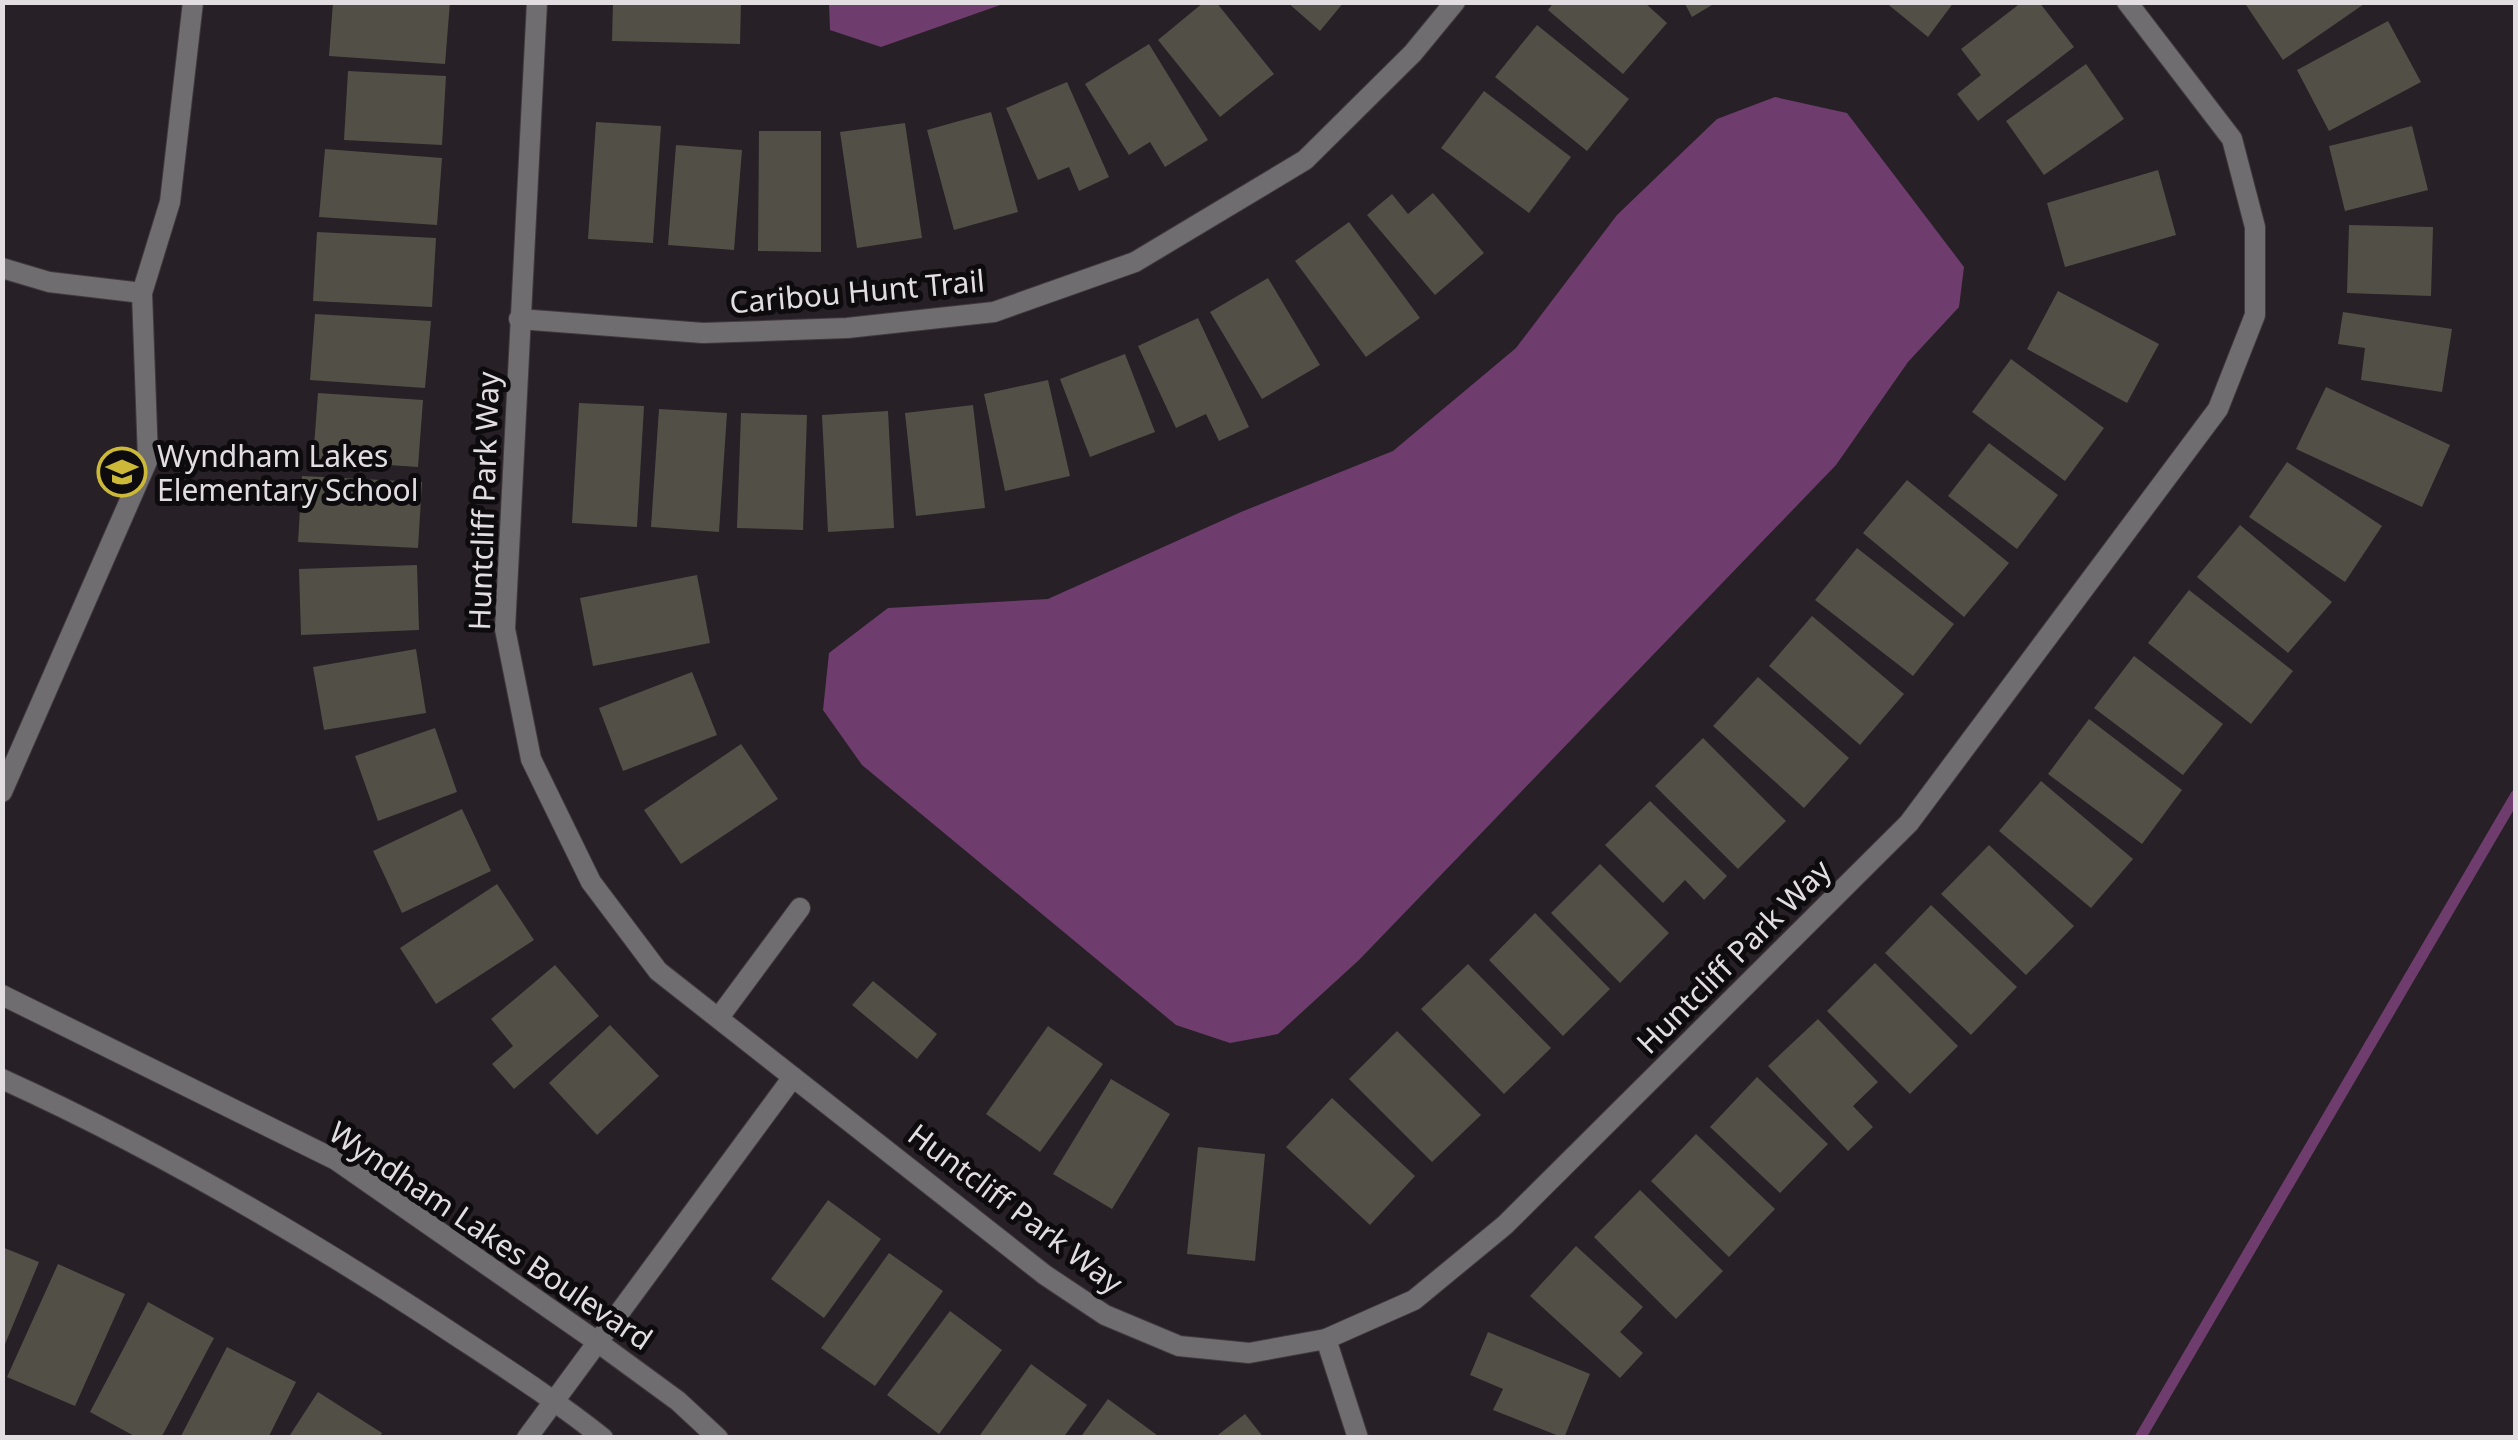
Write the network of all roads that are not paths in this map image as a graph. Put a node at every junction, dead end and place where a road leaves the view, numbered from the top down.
1 (194, 2) edge
2 (537, 2) edge
3 (1456, 2) edge
4 (2127, 2) edge
5 (2, 268) edge
6 (142, 293) junction
7 (520, 318) junction
8 (2, 792) edge
9 (800, 908) dead end
10 (2, 995) edge
11 (720, 1016) junction
12 (793, 1077) junction
13 (2, 1079) edge
14 (1326, 1339) junction
15 (596, 1340) junction
16 (555, 1400) junction
17 (527, 1438) edge
18 (603, 1438) edge
19 (718, 1438) edge
20 (1358, 1438) edge

1 - 6 street
2 - 7 street, Huntcliff Park Way
3 - 7 street, Caribou Hunt Trail
4 - 14 street, Huntcliff Park Way
5 - 6 street
6 - 8 street
7 - 11 street, Huntcliff Park Way
9 - 11 street
10 - 15 street, Wyndham Lakes Boulevard
11 - 12 street, Huntcliff Park Way
12 - 14 street, Huntcliff Park Way
12 - 15 street
13 - 16 street
14 - 20 street
15 - 16 street
15 - 19 street, Wyndham Lakes Boulevard
16 - 17 street
16 - 18 street

